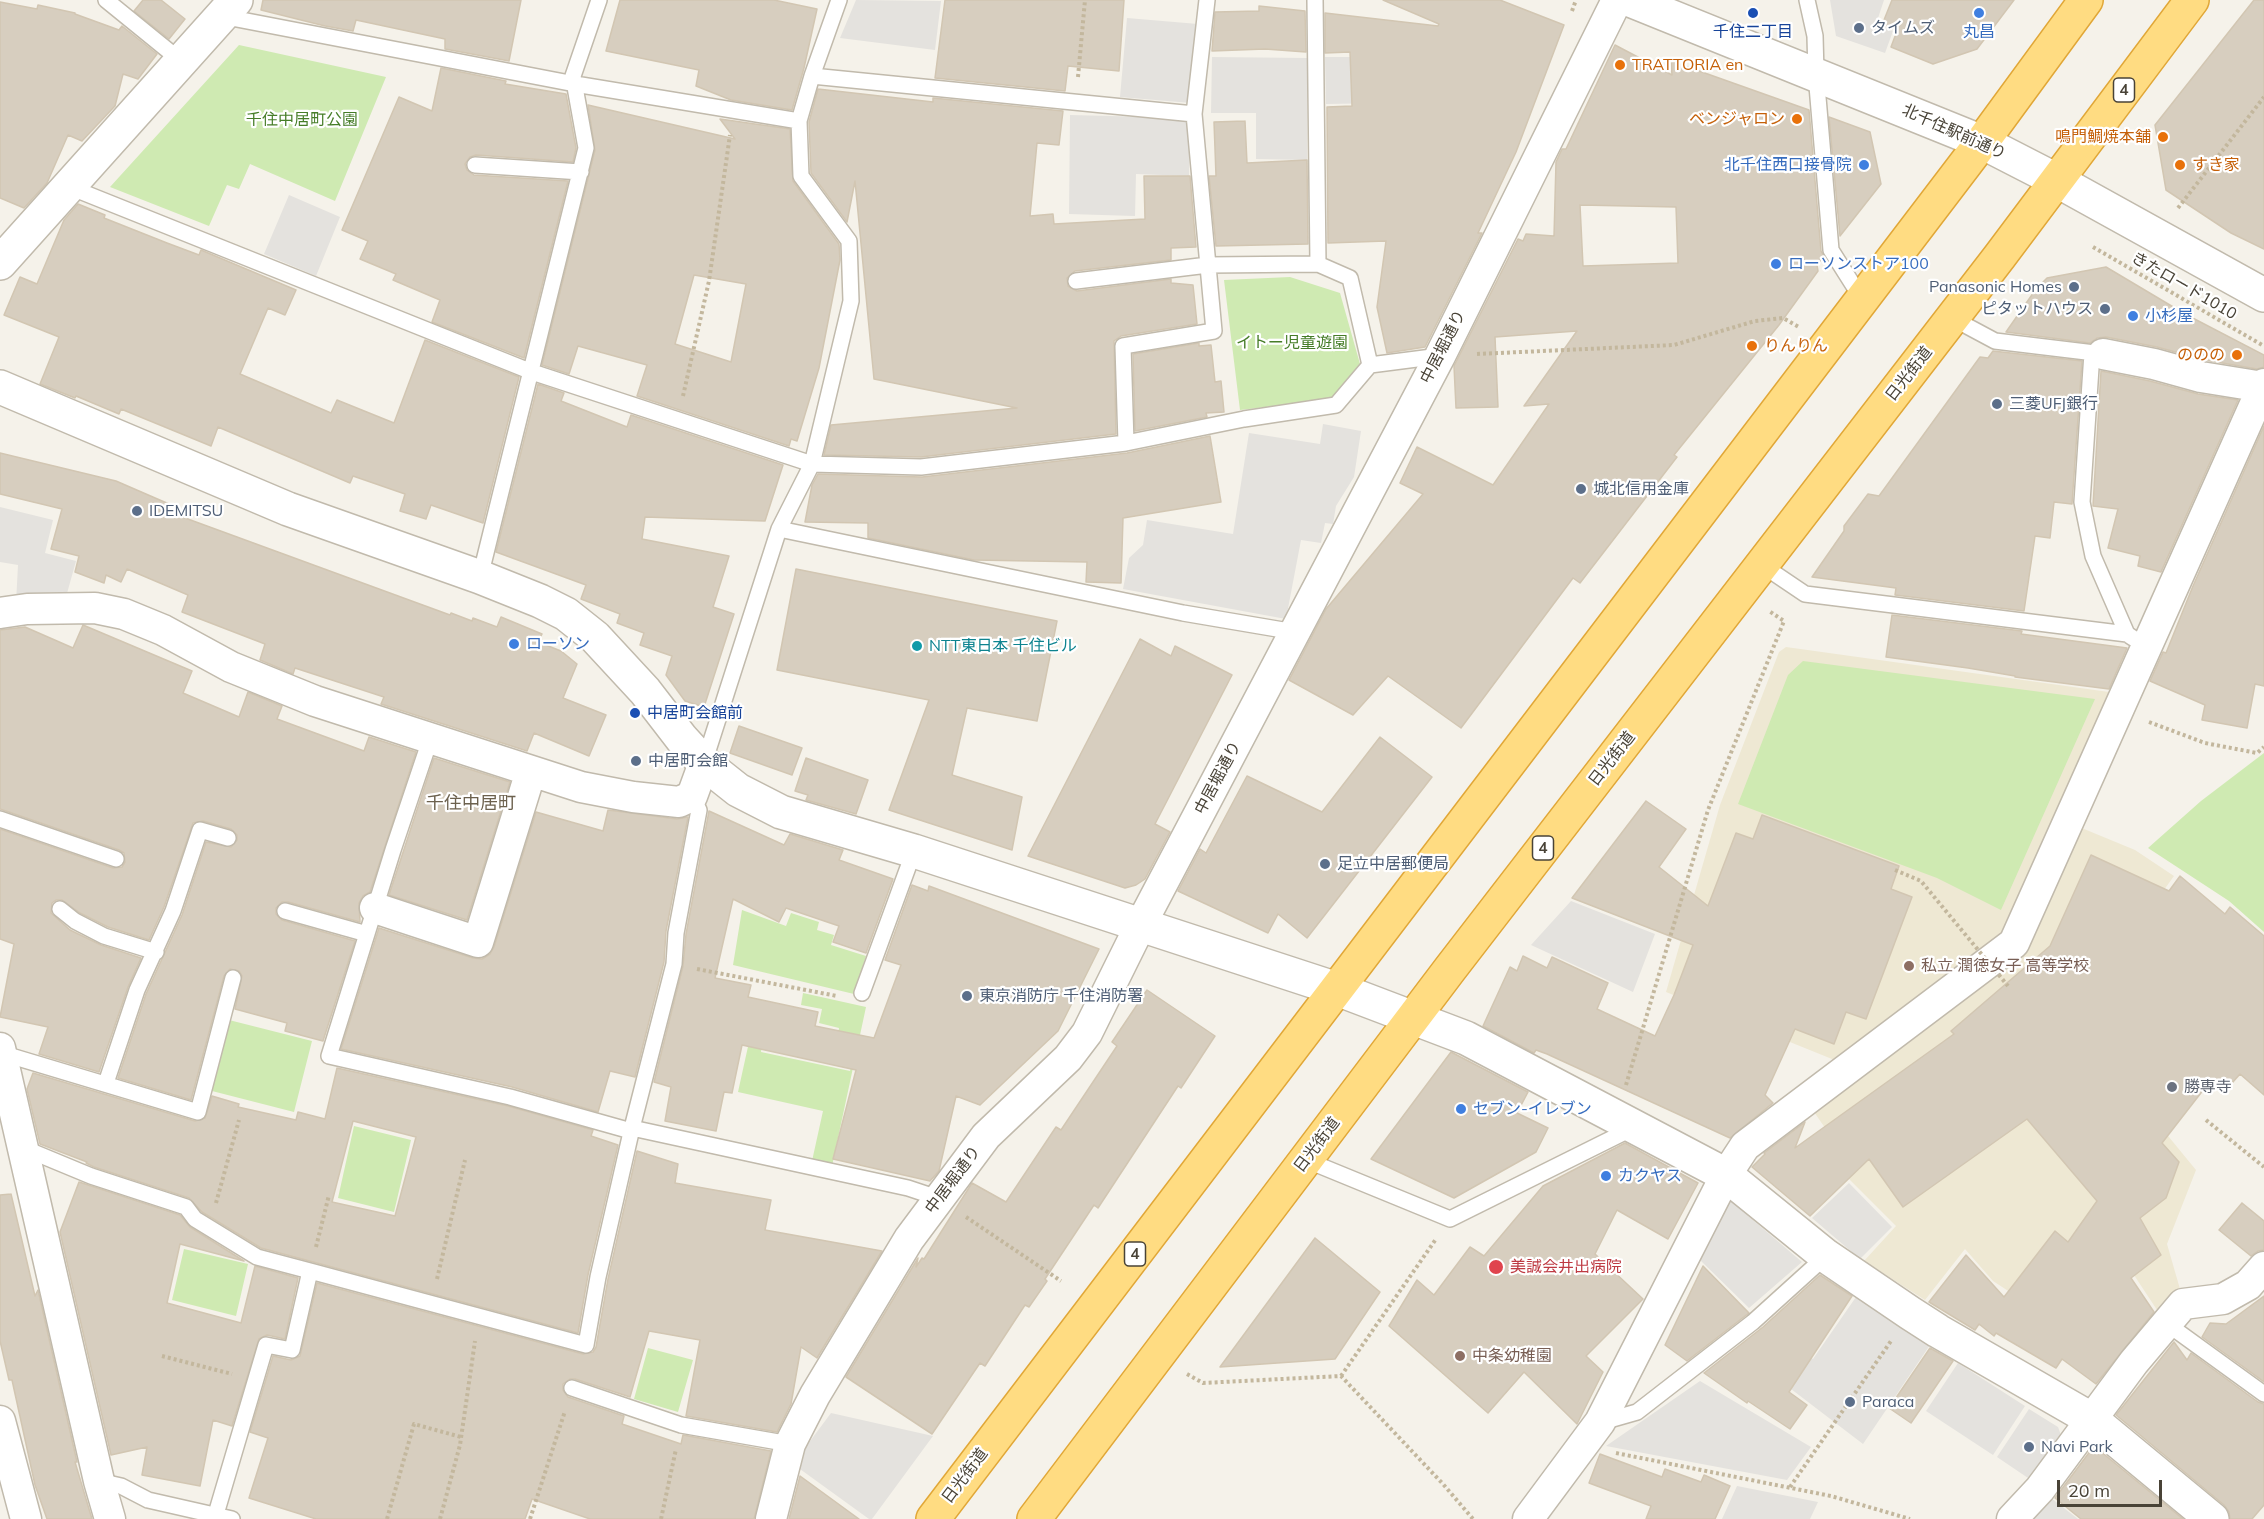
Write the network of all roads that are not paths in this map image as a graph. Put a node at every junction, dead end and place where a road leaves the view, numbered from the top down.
1 (106, 0) edge
2 (599, 0) edge
3 (839, 0) edge
4 (1207, 0) edge
5 (1315, 0) edge
6 (1617, 0) edge
7 (1630, 0) edge
8 (1807, 0) edge
9 (2086, 0) edge
10 (2192, 0) edge
11 (229, 8) edge
12 (181, 60) junction
13 (1816, 74) junction
14 (812, 76) junction
15 (575, 84) junction
16 (1194, 114) junction
17 (799, 121) junction
18 (1982, 142) junction
19 (475, 165) dead end
20 (581, 172) junction
21 (2056, 180) junction
22 (67, 186) junction
23 (0, 263) edge
24 (1208, 264) junction
25 (1318, 264) junction
26 (1076, 281) dead end
27 (2264, 295) edge
28 (1862, 299) junction
29 (1952, 318) junction
30 (2098, 353) junction
31 (1440, 356) junction
32 (1370, 365) junction
33 (532, 372) junction
34 (2263, 386) edge
35 (0, 387) edge
36 (1126, 443) junction
37 (812, 464) junction
38 (779, 529) junction
39 (1762, 565) junction
40 (480, 577) junction
41 (0, 613) edge
42 (1295, 632) junction
43 (2137, 640) junction
44 (431, 737) junction
45 (704, 763) junction
46 (531, 771) junction
47 (692, 796) junction
48 (0, 819) edge
49 (228, 838) dead end
50 (914, 851) junction
51 (116, 859) dead end
52 (60, 909) dead end
53 (285, 910) dead end
54 (371, 921) junction
55 (1140, 926) junction
56 (156, 952) junction
57 (232, 978) dead end
58 (1337, 989) junction
59 (862, 993) road end
60 (1414, 1018) junction
61 (1, 1051) edge
62 (106, 1083) junction
63 (1626, 1122) junction
64 (632, 1129) junction
65 (21, 1147) junction
66 (1306, 1160) junction
67 (1726, 1175) junction
68 (938, 1198) junction
69 (1826, 1256) junction
70 (2264, 1267) edge
71 (310, 1271) junction
72 (2166, 1323) junction
73 (572, 1388) road end
74 (2264, 1394) edge
75 (2091, 1419) junction
76 (0, 1421) edge
77 (1600, 1422) junction
78 (790, 1444) junction
79 (99, 1481) junction
80 (216, 1514) junction
81 (26, 1519) edge
82 (110, 1519) edge
83 (232, 1519) edge
84 (771, 1519) edge
85 (933, 1519) edge
86 (1034, 1519) edge
87 (1528, 1519) edge
88 (2012, 1519) edge
89 (2212, 1519) edge

1 - 12 lane
2 - 15 lane
3 - 14 lane
4 - 16 lane
5 - 25 lane
6 - 31 street, 中居堀通り
7 - 13 street, 北千住駅前通り
8 - 13 lane
9 - 18 highway, 日光街道 / 4
10 - 21 highway, 日光街道 / 4
11 - 12 street
11 - 15 lane
12 - 22 street
13 - 18 street, 北千住駅前通り
13 - 28 lane
14 - 16 lane
14 - 17 lane
15 - 17 lane
15 - 20 lane
16 - 24 lane
17 - 37 lane
18 - 21 street, 北千住駅前通り
18 - 28 highway, 日光街道 / 4
19 - 20 lane
20 - 33 lane
21 - 27 street, 北千住駅前通り
21 - 29 highway, 日光街道 / 4
22 - 23 street
22 - 33 lane
24 - 25 lane
24 - 26 lane
24 - 36 lane
25 - 32 lane
28 - 58 highway, 日光街道 / 4
29 - 30 lane
29 - 39 highway, 日光街道 / 4
30 - 34 street
30 - 43 lane
31 - 32 lane
31 - 42 street, 中居堀通り
32 - 36 lane
33 - 37 lane
33 - 40 lane
34 - 43 street
35 - 40 street
36 - 37 lane
37 - 38 lane
38 - 42 lane
38 - 45 lane
39 - 43 lane
39 - 60 highway, 日光街道 / 4
40 - 45 street
41 - 44 street
42 - 55 street, 中居堀通り
43 - 67 street
44 - 46 street
44 - 54 lane
45 - 47 street
45 - 50 street
46 - 47 street
46 - 54 street
47 - 64 lane
48 - 51 lane
49 - 56 lane
50 - 55 street
50 - 59 lane
52 - 56 lane
53 - 54 lane
54 - 64 lane
55 - 58 street
55 - 68 street, 中居堀通り
56 - 62 lane
57 - 62 lane
58 - 60 street
58 - 85 highway, 日光街道 / 4
60 - 63 street
60 - 66 highway, 日光街道 / 4
61 - 62 lane
61 - 65 street
63 - 66 lane
63 - 67 street
64 - 68 lane
64 - 71 lane
65 - 71 lane
65 - 79 street
66 - 86 highway, 日光街道 / 4
67 - 69 street
67 - 77 street
68 - 78 street, 中居堀通り
69 - 75 street
69 - 77 lane
70 - 72 street
71 - 80 lane
72 - 74 lane
72 - 75 street
73 - 78 lane
75 - 88 street
75 - 89 street
76 - 81 street
77 - 87 street
78 - 84 street, 中居堀通り
79 - 80 lane
79 - 82 street
80 - 83 lane

